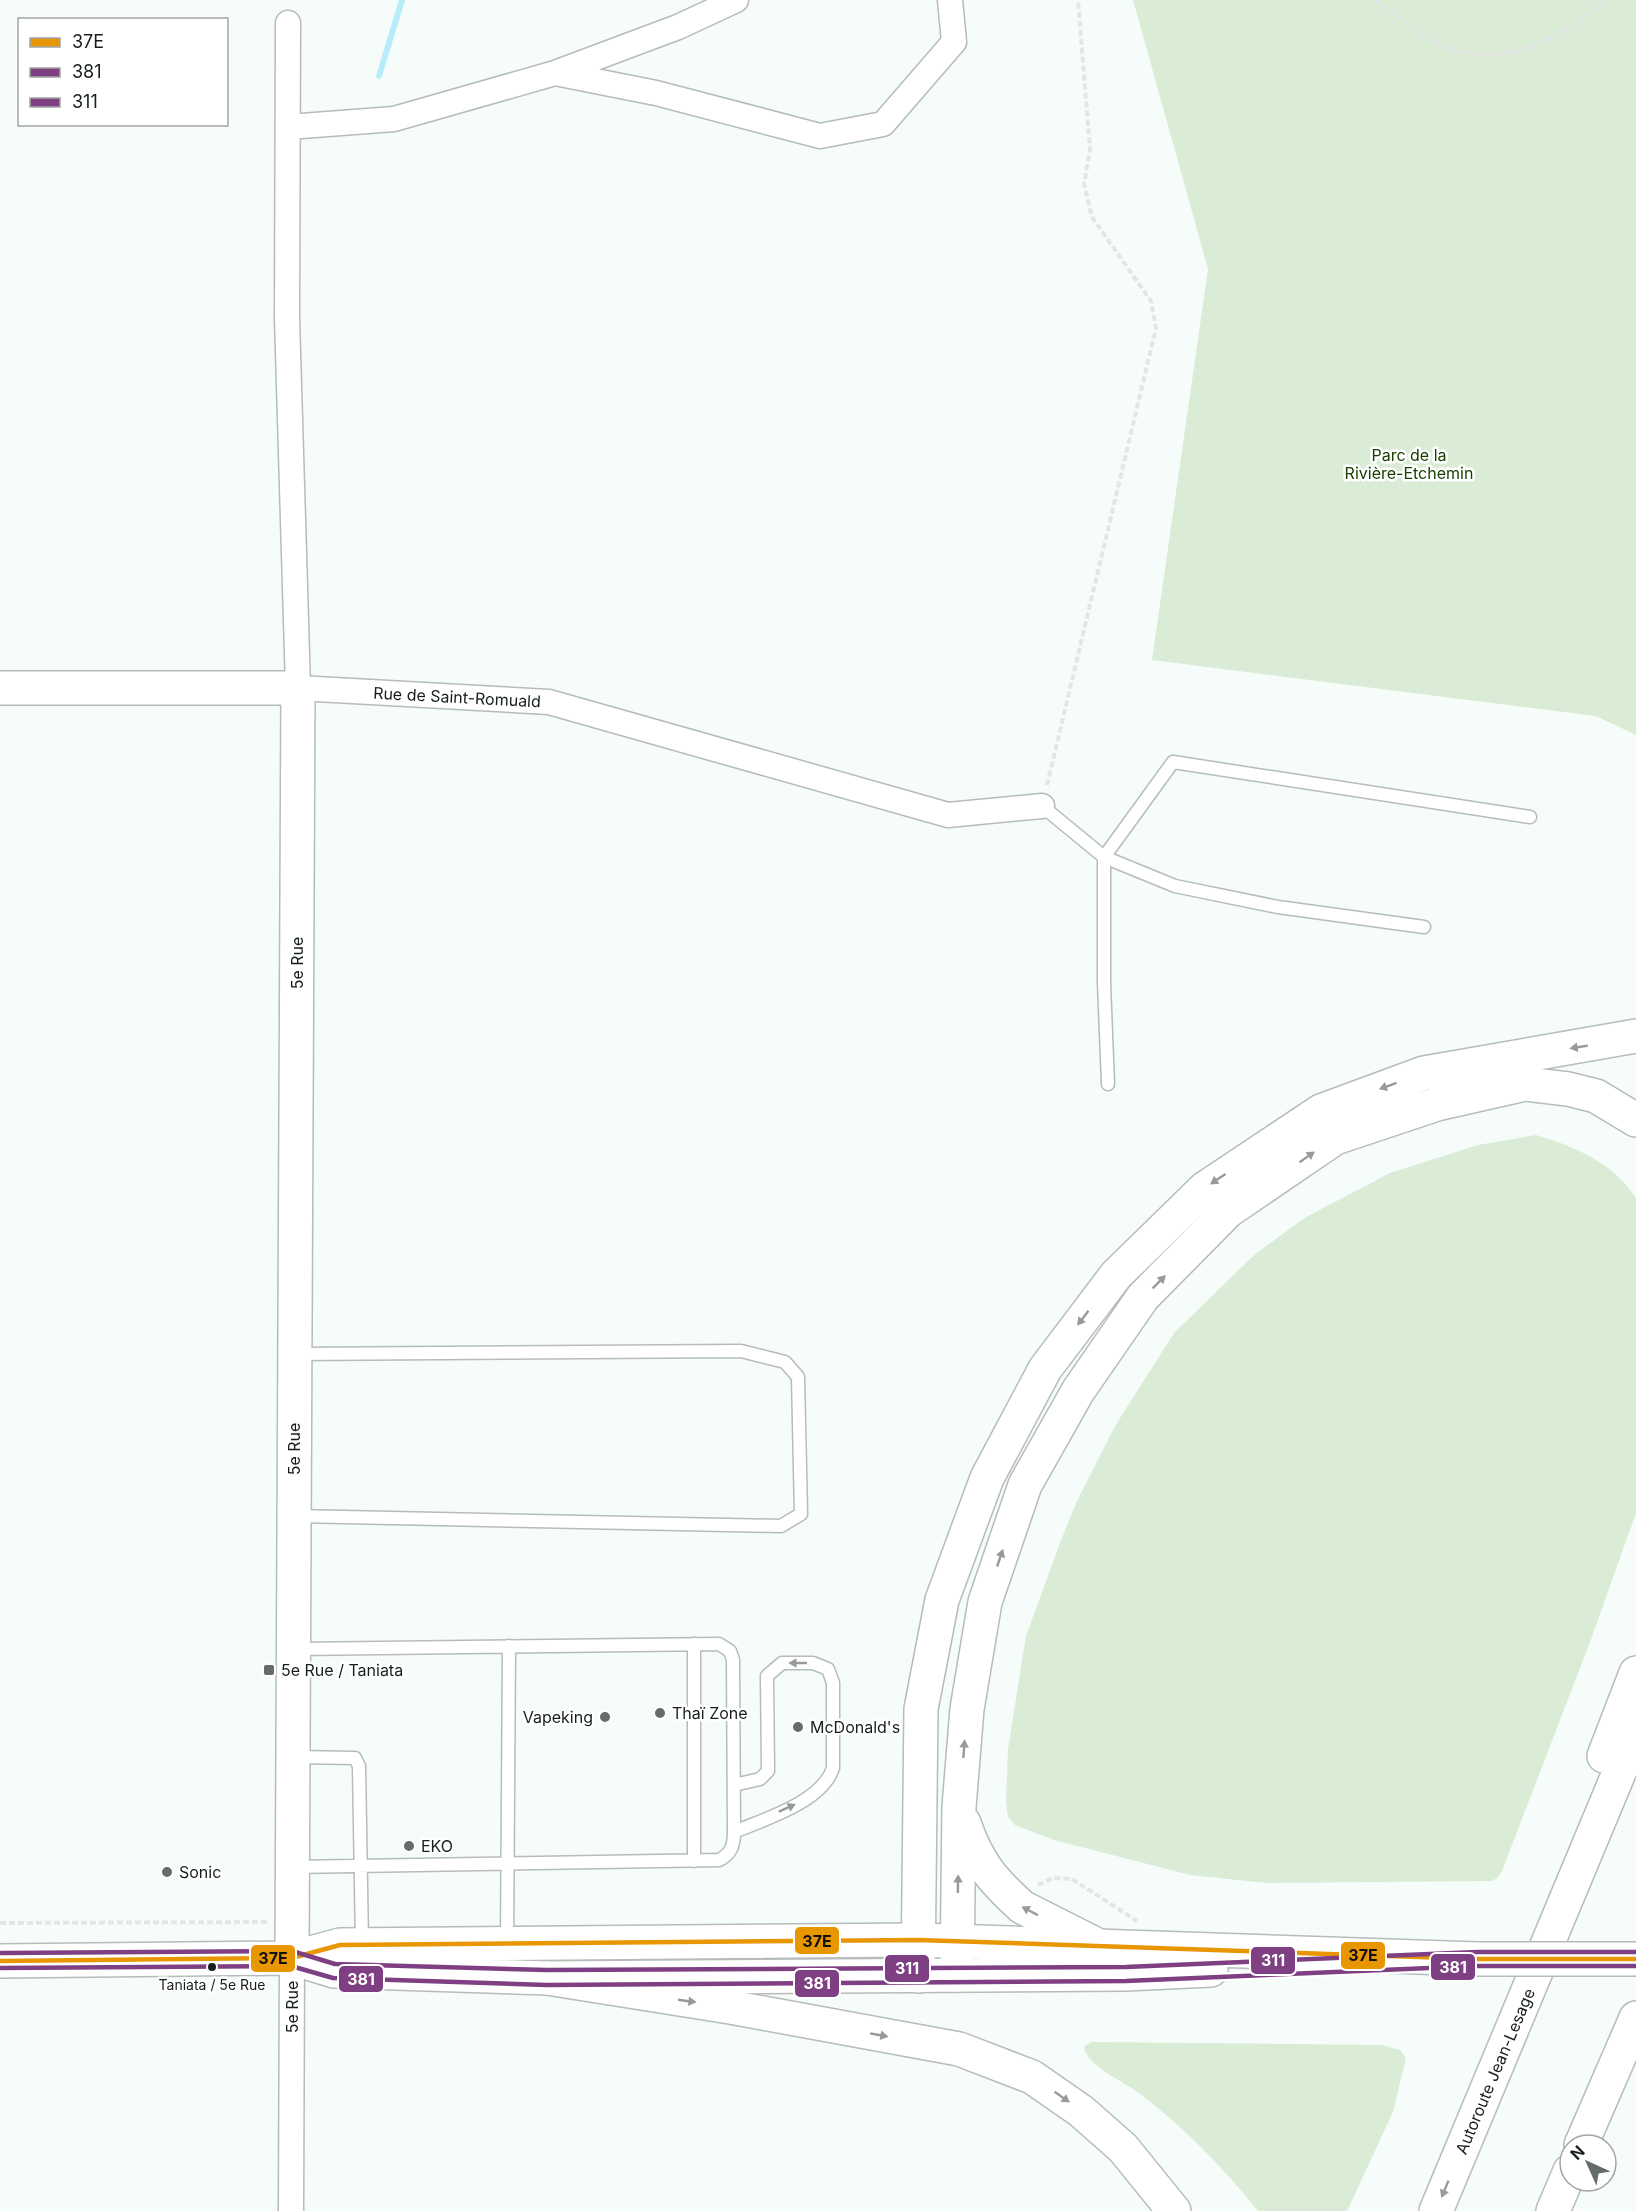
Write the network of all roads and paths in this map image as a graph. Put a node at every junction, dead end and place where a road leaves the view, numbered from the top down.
1 (736, 0) edge
2 (950, 0) edge
3 (1078, 0) edge
4 (1375, 0) edge
5 (1603, 0) edge
6 (288, 23) dead end
7 (555, 73) junction
8 (288, 127) junction
9 (0, 688) edge
10 (298, 688) junction
11 (1042, 806) junction
12 (1530, 817) dead end
13 (1104, 857) junction
14 (1424, 927) dead end
15 (1636, 1036) edge
16 (1108, 1084) dead end
17 (1636, 1120) edge
18 (295, 1354) junction
19 (294, 1516) junction
20 (694, 1644) junction
21 (509, 1646) junction
22 (293, 1649) junction
23 (1636, 1673) edge
24 (1636, 1732) edge
25 (293, 1758) junction
26 (734, 1785) junction
27 (959, 1807) junction
28 (734, 1832) junction
29 (694, 1861) junction
30 (507, 1863) junction
31 (360, 1866) junction
32 (292, 1867) junction
33 (919, 1940) junction
34 (507, 1943) junction
35 (957, 1943) junction
36 (362, 1945) junction
37 (1101, 1947) junction
38 (292, 1958) junction
39 (1477, 1959) junction
40 (1636, 1959) edge
41 (0, 1961) edge
42 (918, 1976) junction
43 (957, 1976) junction
44 (547, 1978) junction
45 (1523, 2002) junction
46 (1636, 2018) edge
47 (1636, 2062) edge
48 (1585, 2133) edge
49 (1586, 2133) edge
50 (1561, 2193) edge
51 (291, 2211) edge
52 (1174, 2211) edge
53 (1436, 2211) edge
54 (1553, 2211) edge

1 - 7 street
2 - 7 street
3 - 11 path
4 - 5 path
6 - 8 street
7 - 8 street
8 - 10 street
9 - 10 main road, Rue de Saint-Romuald
10 - 11 street, Rue de Saint-Romuald
10 - 18 main road, 5e Rue
11 - 13 lane
12 - 13 lane
13 - 14 lane
13 - 16 lane
15 -> 33 main road
27 -> 17 main road
18 - 19 main road, 5e Rue
18 - 19 lane
19 - 22 main road, 5e Rue
20 - 21 lane
20 - 26 lane
20 - 29 lane
21 - 22 lane
21 - 30 lane
22 - 25 main road, 5e Rue
23 - 45 main road
24 - 45 main road, Autoroute Jean-Lesage
25 - 31 lane
25 - 32 main road, 5e Rue
26 - 28 lane
28 -> 26 lane
35 -> 27 main road
37 -> 27 main road
28 - 29 lane
29 - 30 lane
30 - 31 lane
30 - 34 lane
31 - 32 lane
31 - 36 lane
32 - 38 main road, 5e Rue
33 - 34 main road
33 - 35 main road
33 - 42 main road
34 - 36 main road
35 - 37 main road
35 - 43 main road
36 - 38 main road
37 - 39 main road
38 - 41 main road
38 - 44 main road
38 - 51 street, 5e Rue
39 - 40 main road, bridge
39 - 43 main road
42 - 43 main road
42 - 44 main road
44 -> 52 main road
45 -> 53 main road, Autoroute Jean-Lesage
46 - 48 main road
47 - 49 main road
50 - 54 main road

